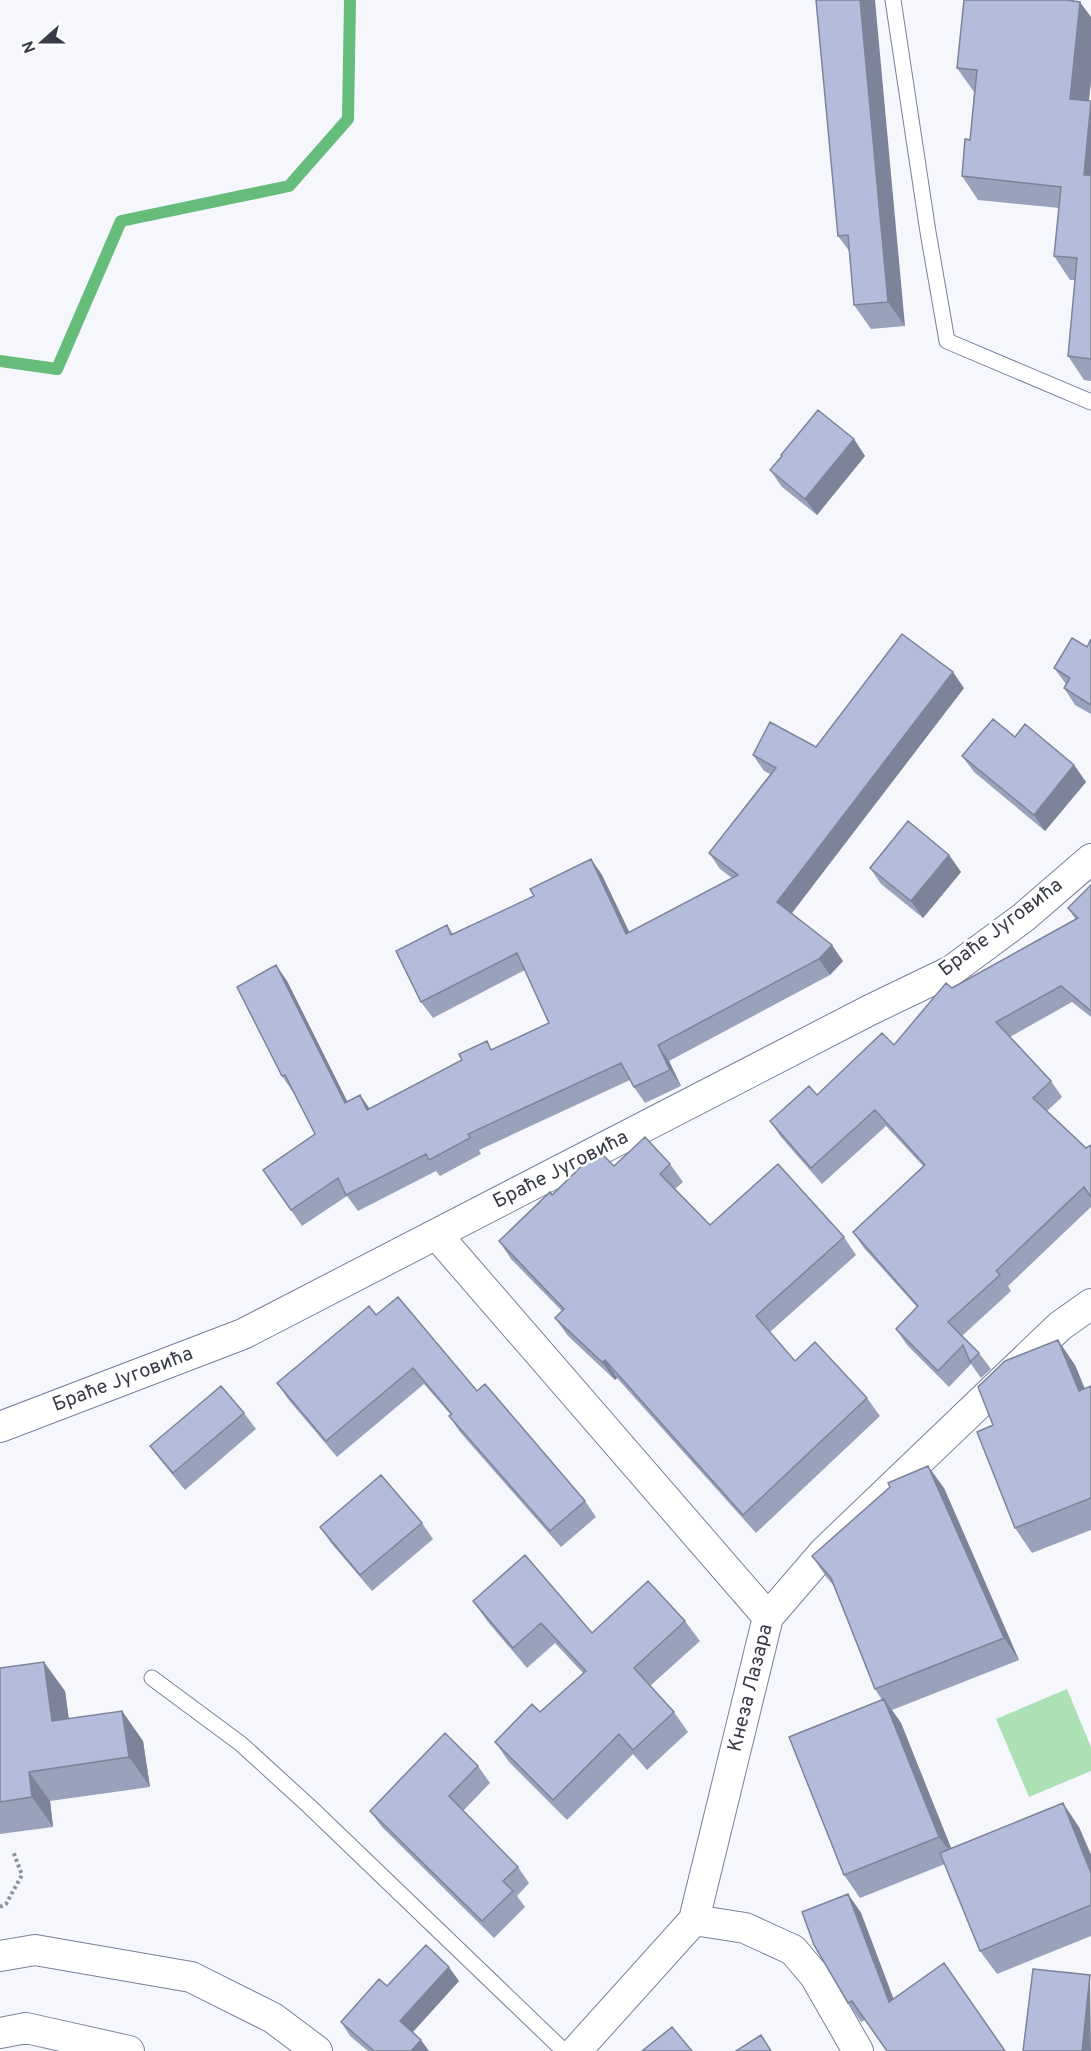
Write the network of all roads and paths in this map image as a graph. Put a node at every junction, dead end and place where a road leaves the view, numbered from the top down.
1 (893, 0) edge
2 (1091, 402) edge
3 (1091, 859) edge
4 (436, 1235) junction
5 (1091, 1304) edge
6 (0, 1427) edge
7 (768, 1617) junction
8 (152, 1678) dead end
9 (13, 1851) dead end
10 (0, 1907) edge
11 (694, 1920) junction
12 (0, 1956) edge
13 (0, 2032) edge
14 (129, 2051) edge
15 (317, 2051) edge
16 (564, 2051) edge
17 (576, 2051) edge
18 (858, 2051) edge

1 - 2 lane
3 - 4 street, Браће Југовића
4 - 6 street, Браће Југовића
4 - 7 street
5 - 7 street, Кнеза Лазара
7 - 11 street, Кнеза Лазара
8 - 16 lane
9 - 10 path
11 - 17 street, Кнеза Лазара
11 - 18 street
12 - 15 street
13 - 14 street

